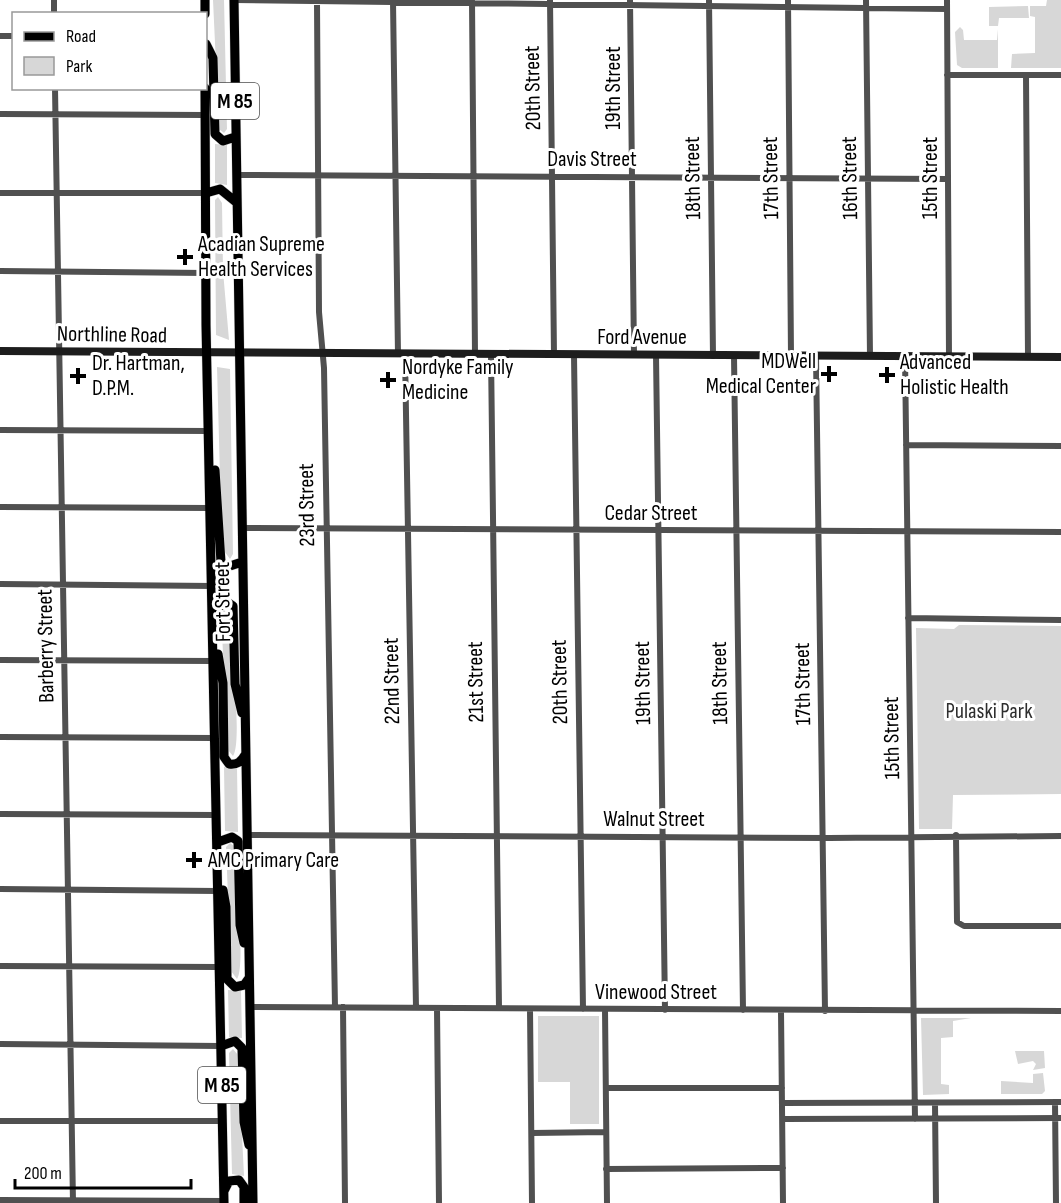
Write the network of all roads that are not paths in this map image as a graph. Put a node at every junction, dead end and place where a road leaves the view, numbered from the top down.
1 (234, 0) edge
2 (866, 0) edge
3 (947, 0) edge
4 (307, 1) edge
5 (393, 1) edge
6 (472, 1) edge
7 (317, 2) junction
8 (550, 2) edge
9 (630, 3) edge
10 (709, 3) edge
11 (788, 4) edge
12 (867, 8) junction
13 (947, 9) junction
14 (207, 46) edge
15 (947, 75) junction
16 (1026, 75) junction
17 (1061, 75) edge
18 (55, 90) edge
19 (205, 90) edge
20 (0, 114) edge
21 (56, 114) junction
22 (205, 115) junction
23 (235, 136) junction
24 (236, 175) junction
25 (318, 176) junction
26 (396, 176) junction
27 (474, 177) junction
28 (551, 177) junction
29 (632, 177) junction
30 (711, 178) junction
31 (789, 178) junction
32 (868, 179) junction
33 (948, 179) junction
34 (0, 193) edge
35 (57, 193) junction
36 (206, 193) junction
37 (236, 202) junction
38 (0, 271) edge
39 (58, 271) junction
40 (208, 273) junction
41 (0, 351) edge
42 (58, 351) junction
43 (238, 353) junction
44 (207, 354) junction
45 (223, 354) joint
46 (321, 354) junction
47 (401, 354) junction
48 (475, 354) junction
49 (490, 354) junction
50 (554, 355) junction
51 (574, 355) junction
52 (634, 355) junction
53 (656, 355) junction
54 (713, 356) junction
55 (734, 356) junction
56 (791, 356) junction
57 (816, 356) junction
58 (870, 356) junction
59 (905, 356) junction
60 (949, 357) junction
61 (1028, 357) junction
62 (1061, 357) edge
63 (0, 430) edge
64 (60, 430) junction
65 (209, 431) junction
66 (906, 445) junction
67 (1061, 446) edge
68 (210, 457) junction
69 (0, 507) edge
70 (62, 507) junction
71 (211, 508) junction
72 (241, 528) junction
73 (326, 529) junction
74 (407, 530) junction
75 (492, 530) junction
76 (908, 530) junction
77 (576, 531) junction
78 (658, 531) junction
79 (736, 532) junction
80 (819, 532) junction
81 (1061, 532) edge
82 (242, 562) junction
83 (0, 584) edge
84 (63, 585) junction
85 (213, 585) junction
86 (213, 611) junction
87 (908, 618) junction
88 (1061, 620) edge
89 (214, 637) junction
90 (0, 660) edge
91 (64, 660) junction
92 (214, 661) junction
93 (245, 721) junction
94 (0, 737) edge
95 (65, 737) junction
96 (215, 738) junction
97 (246, 754) junction
98 (0, 814) edge
99 (67, 814) junction
100 (217, 815) junction
101 (247, 835) junction
102 (331, 835) junction
103 (956, 835) junction
104 (413, 836) junction
105 (496, 836) junction
106 (580, 836) junction
107 (912, 836) junction
108 (1061, 836) edge
109 (663, 837) junction
110 (740, 837) junction
111 (823, 838) junction
112 (218, 842) junction
113 (218, 873) junction
114 (0, 889) edge
115 (69, 890) junction
116 (218, 891) junction
117 (1061, 926) edge
118 (249, 963) junction
119 (0, 966) edge
120 (70, 967) junction
121 (219, 967) junction
122 (249, 978) junction
123 (250, 1006) junction
124 (334, 1007) junction
125 (344, 1007) junction
126 (416, 1008) junction
127 (437, 1008) junction
128 (499, 1008) junction
129 (530, 1009) junction
130 (583, 1009) junction
131 (605, 1009) junction
132 (665, 1010) junction
133 (742, 1010) junction
134 (781, 1011) junction
135 (825, 1011) junction
136 (914, 1011) junction
137 (1061, 1011) edge
138 (0, 1044) edge
139 (71, 1045) junction
140 (221, 1046) junction
141 (782, 1088) junction
142 (606, 1089) junction
143 (1058, 1102) edge
144 (782, 1103) junction
145 (915, 1103) junction
146 (935, 1103) junction
147 (1058, 1118) edge
148 (783, 1119) junction
149 (915, 1119) junction
150 (935, 1119) junction
151 (0, 1121) edge
152 (72, 1121) junction
153 (223, 1122) junction
154 (606, 1132) junction
155 (532, 1133) junction
156 (252, 1153) junction
157 (783, 1168) junction
158 (606, 1169) junction
159 (224, 1198) edge
160 (0, 1200) edge
161 (73, 1202) edge
162 (244, 1203) edge
163 (253, 1203) edge
164 (345, 1203) edge
165 (439, 1203) edge
166 (532, 1203) edge
167 (607, 1203) edge
168 (783, 1203) edge
169 (936, 1203) edge
170 (1056, 1203) edge

1 - 4 street
1 - 23 main road, Fort Street / M 85
2 - 12 street, 16th Street
3 - 13 street, 15th Street
4 - 7 street
5 - 6 street
5 - 7 street
5 - 26 street, 22nd Street
6 - 8 street
6 - 27 street
7 - 25 street, 23rd Street
8 - 9 street
8 - 28 street, 20th Street
9 - 10 street
9 - 29 street, 19th Street
10 - 11 street
10 - 30 street, 18th Street
11 - 12 street
11 - 31 street, 17th Street
12 - 13 street
12 - 32 street, 16th Street
13 - 15 street, 15th Street
14 - 23 main road
15 - 16 street
15 - 33 street, 15th Street
16 - 17 street
16 - 61 street
18 - 21 street, Barberry Street
19 - 22 main road, Fort Street / M 85
20 - 21 street
21 - 22 street
21 - 35 street, Barberry Street
22 - 36 main road, Fort Street / M 85
23 - 24 main road, Fort Street / M 85
24 - 25 street, Davis Street
24 - 37 main road, Fort Street / M 85
25 - 26 street, Davis Street
25 - 46 street, 23rd Street
26 - 27 street, Davis Street
26 - 47 street, 22nd Street
27 - 28 street, Davis Street
27 - 48 street
28 - 29 street, Davis Street
28 - 50 street, 20th Street
29 - 30 street, Davis Street
29 - 52 street, 19th Street
30 - 31 street, Davis Street
30 - 54 street, 18th Street
31 - 32 street, Davis Street
31 - 56 street, 17th Street
32 - 33 street, Davis Street
32 - 58 street, 16th Street
33 - 60 street, 15th Street
34 - 35 street
35 - 36 street
35 - 39 street, Barberry Street
36 - 37 main road
36 - 40 main road, Fort Street / M 85
37 - 43 main road, Fort Street / M 85
38 - 39 street
39 - 40 street
39 - 42 street, Barberry Street
40 - 44 main road, Fort Street / M 85
41 - 42 main road, Northline Road
42 - 44 main road, Northline Road
42 - 64 street, Barberry Street
43 - 45 main road, Ford Avenue
43 - 46 main road, Ford Avenue
43 - 72 main road, Fort Street / M 85
44 - 45 main road, Northline Road
44 - 65 main road, Fort Street / M 85
46 - 47 main road, Ford Avenue
46 - 73 street, 23rd Street
47 - 48 main road, Ford Avenue
47 - 74 street, 22nd Street
48 - 49 main road, Ford Avenue
49 - 50 main road, Ford Avenue
49 - 75 street, 21st Street
50 - 51 main road, Ford Avenue
51 - 52 main road, Ford Avenue
51 - 77 street, 20th Street
52 - 53 main road, Ford Avenue
53 - 54 main road, Ford Avenue
53 - 78 street, 19th Street
54 - 55 main road, Ford Avenue
55 - 56 main road, Ford Avenue
55 - 79 street, 18th Street
56 - 57 main road, Ford Avenue
57 - 58 main road, Ford Avenue
57 - 80 street, 17th Street
58 - 59 main road, Ford Avenue
59 - 60 main road, Ford Avenue
59 - 66 street, 15th Street
60 - 61 main road, Ford Avenue
61 - 62 main road, Ford Avenue
63 - 64 street
64 - 65 street
64 - 70 street, Barberry Street
65 - 68 main road, Fort Street / M 85
66 - 67 street
66 - 76 street, 15th Street
68 - 71 main road, Fort Street / M 85
68 - 82 main road
69 - 70 street
70 - 71 street
70 - 84 street, Barberry Street
71 - 85 main road, Fort Street / M 85
72 - 73 street, Cedar Street
72 - 82 main road, Fort Street / M 85
73 - 74 street, Cedar Street
73 - 102 street, 23rd Street
74 - 75 street, Cedar Street
74 - 104 street, 22nd Street
75 - 77 street, Cedar Street
75 - 105 street, 21st Street
76 - 80 street, Cedar Street
76 - 81 street, Cedar Street
76 - 87 street, 15th Street
77 - 78 street, Cedar Street
77 - 106 street, 20th Street
78 - 79 street, Cedar Street
78 - 109 street, 19th Street
79 - 80 street, Cedar Street
79 - 110 street, 18th Street
80 - 111 street, 17th Street
82 - 93 main road, Fort Street / M 85
83 - 84 street
84 - 85 street
84 - 91 street, Barberry Street
85 - 86 main road, Fort Street / M 85
86 - 89 main road, Fort Street / M 85
86 - 93 main road
87 - 88 street
87 - 107 street, 15th Street
89 - 92 main road, Fort Street / M 85
89 - 97 main road
90 - 91 street
91 - 92 street
91 - 95 street, Barberry Street
92 - 96 main road, Fort Street / M 85
93 - 97 main road, Fort Street / M 85
94 - 95 street
95 - 96 street
95 - 99 street, Barberry Street
96 - 100 main road, Fort Street / M 85
97 - 101 main road, Fort Street / M 85
98 - 99 street
99 - 100 street
99 - 115 street, Barberry Street
100 - 112 main road, Fort Street / M 85
101 - 102 street, Walnut Street
101 - 118 main road, Fort Street / M 85
102 - 104 street, Walnut Street
102 - 124 street, 23rd Street
103 - 107 street, Walnut Street
103 - 108 street, Walnut Street
103 - 117 street
104 - 105 street, Walnut Street
104 - 126 street, 22nd Street
105 - 106 street, Walnut Street
105 - 128 street, 21st Street
106 - 109 street, Walnut Street
106 - 130 street, 20th Street
107 - 111 street, Walnut Street
107 - 136 street, 15th Street
109 - 110 street, Walnut Street
109 - 132 street, 19th Street
110 - 111 street, Walnut Street
110 - 133 street, 18th Street
111 - 135 street, 17th Street
112 - 113 main road, Fort Street / M 85
112 - 118 main road
113 - 116 main road, Fort Street / M 85
113 - 122 main road
114 - 115 street
115 - 116 street
115 - 120 street, Barberry Street
116 - 121 main road, Fort Street / M 85
118 - 122 main road, Fort Street / M 85
119 - 120 street
120 - 121 street
120 - 139 street, Barberry Street
121 - 140 main road, Fort Street / M 85
122 - 123 main road, Fort Street / M 85
123 - 124 street, Vinewood Street
123 - 156 main road, Fort Street / M 85
124 - 125 street, Vinewood Street
125 - 126 street, Vinewood Street
125 - 164 street
126 - 127 street, Vinewood Street
127 - 128 street, Vinewood Street
127 - 165 street
128 - 129 street, Vinewood Street
129 - 130 street, Vinewood Street
129 - 155 street
130 - 131 street, Vinewood Street
131 - 132 street, Vinewood Street
131 - 142 street
132 - 133 street, Vinewood Street
133 - 134 street, Vinewood Street
134 - 135 street, Vinewood Street
134 - 141 street
135 - 136 street, Vinewood Street
136 - 137 street, Vinewood Street
136 - 145 street, 15th Street
138 - 139 street
139 - 140 street
139 - 152 street, Barberry Street
140 - 153 main road, Fort Street / M 85
140 - 156 main road
141 - 142 street
141 - 144 street
142 - 154 street
143 - 146 street
143 - 147 street
144 - 145 street
144 - 148 street
145 - 146 street
145 - 149 street, 15th Street
146 - 150 street
147 - 150 street
147 - 170 street
148 - 149 street
148 - 157 street
149 - 150 street
150 - 169 street
151 - 152 street
152 - 153 street
152 - 161 street, Barberry Street
153 - 159 main road, Fort Street / M 85
154 - 155 street
154 - 158 street
155 - 166 street
156 - 163 main road, Fort Street / M 85
157 - 158 street
157 - 168 street
158 - 167 street
159 - 161 street
159 - 162 main road
160 - 161 street

